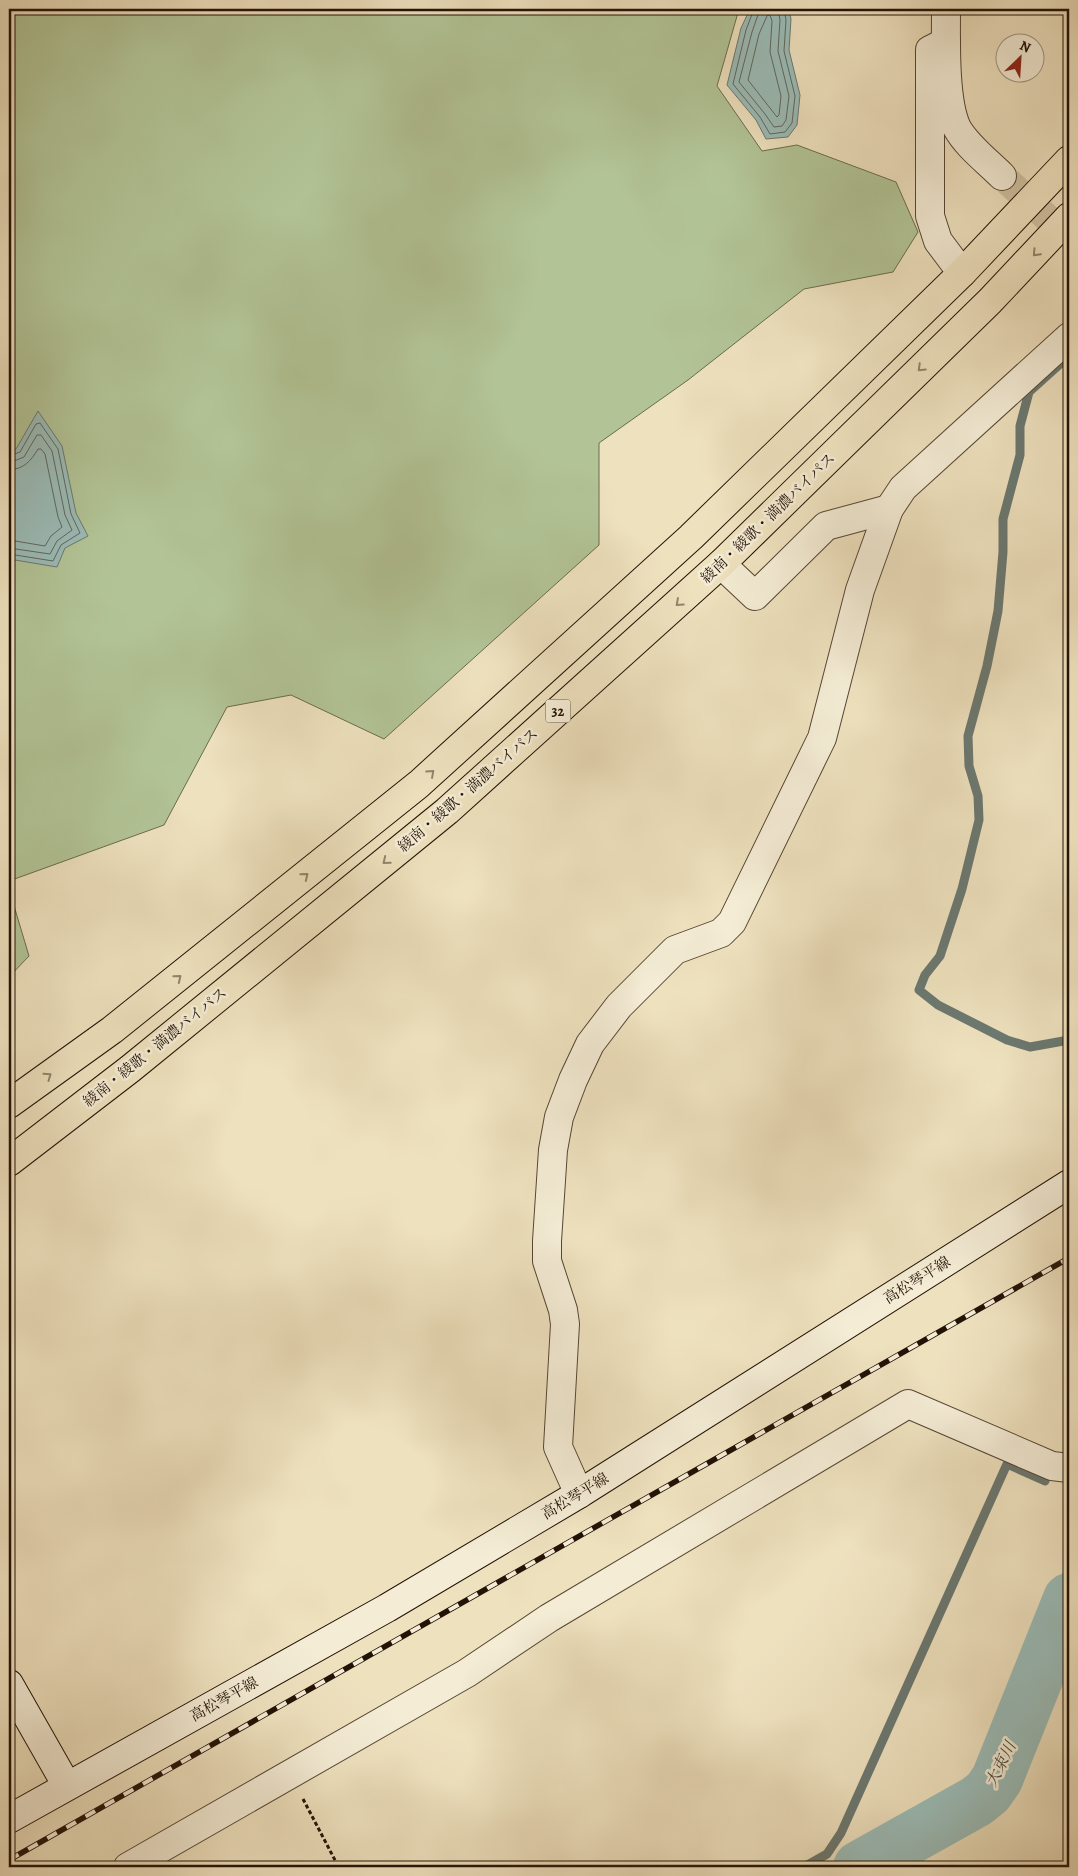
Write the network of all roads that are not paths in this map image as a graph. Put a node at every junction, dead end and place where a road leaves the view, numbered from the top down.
1 (946, 9) edge
2 (946, 42) junction
3 (1069, 160) edge
4 (1002, 176) tunnel mouth
5 (1069, 218) edge
6 (962, 272) junction
7 (1069, 336) edge
8 (889, 509) junction
9 (721, 564) junction
10 (9, 1104) edge
11 (9, 1162) edge
12 (1069, 1184) edge
13 (1069, 1468) edge
14 (579, 1494) junction
15 (9, 1684) edge
16 (66, 1786) junction
17 (9, 1819) edge
18 (128, 1867) edge

1 - 2 street
2 - 4 street
2 - 6 street
3 - 6 highway, 32
5 -> 9 highway, 綾南・綾歌・満濃バイパス / 32
10 -> 6 highway, 32
7 - 8 street
8 - 9 street
8 - 14 street
9 -> 11 highway, 綾南・綾歌・満濃バイパス / 32
12 - 14 street, 高松琴平線
13 - 18 street
14 - 16 street, 高松琴平線
15 - 16 street
16 - 17 street, 高松琴平線

